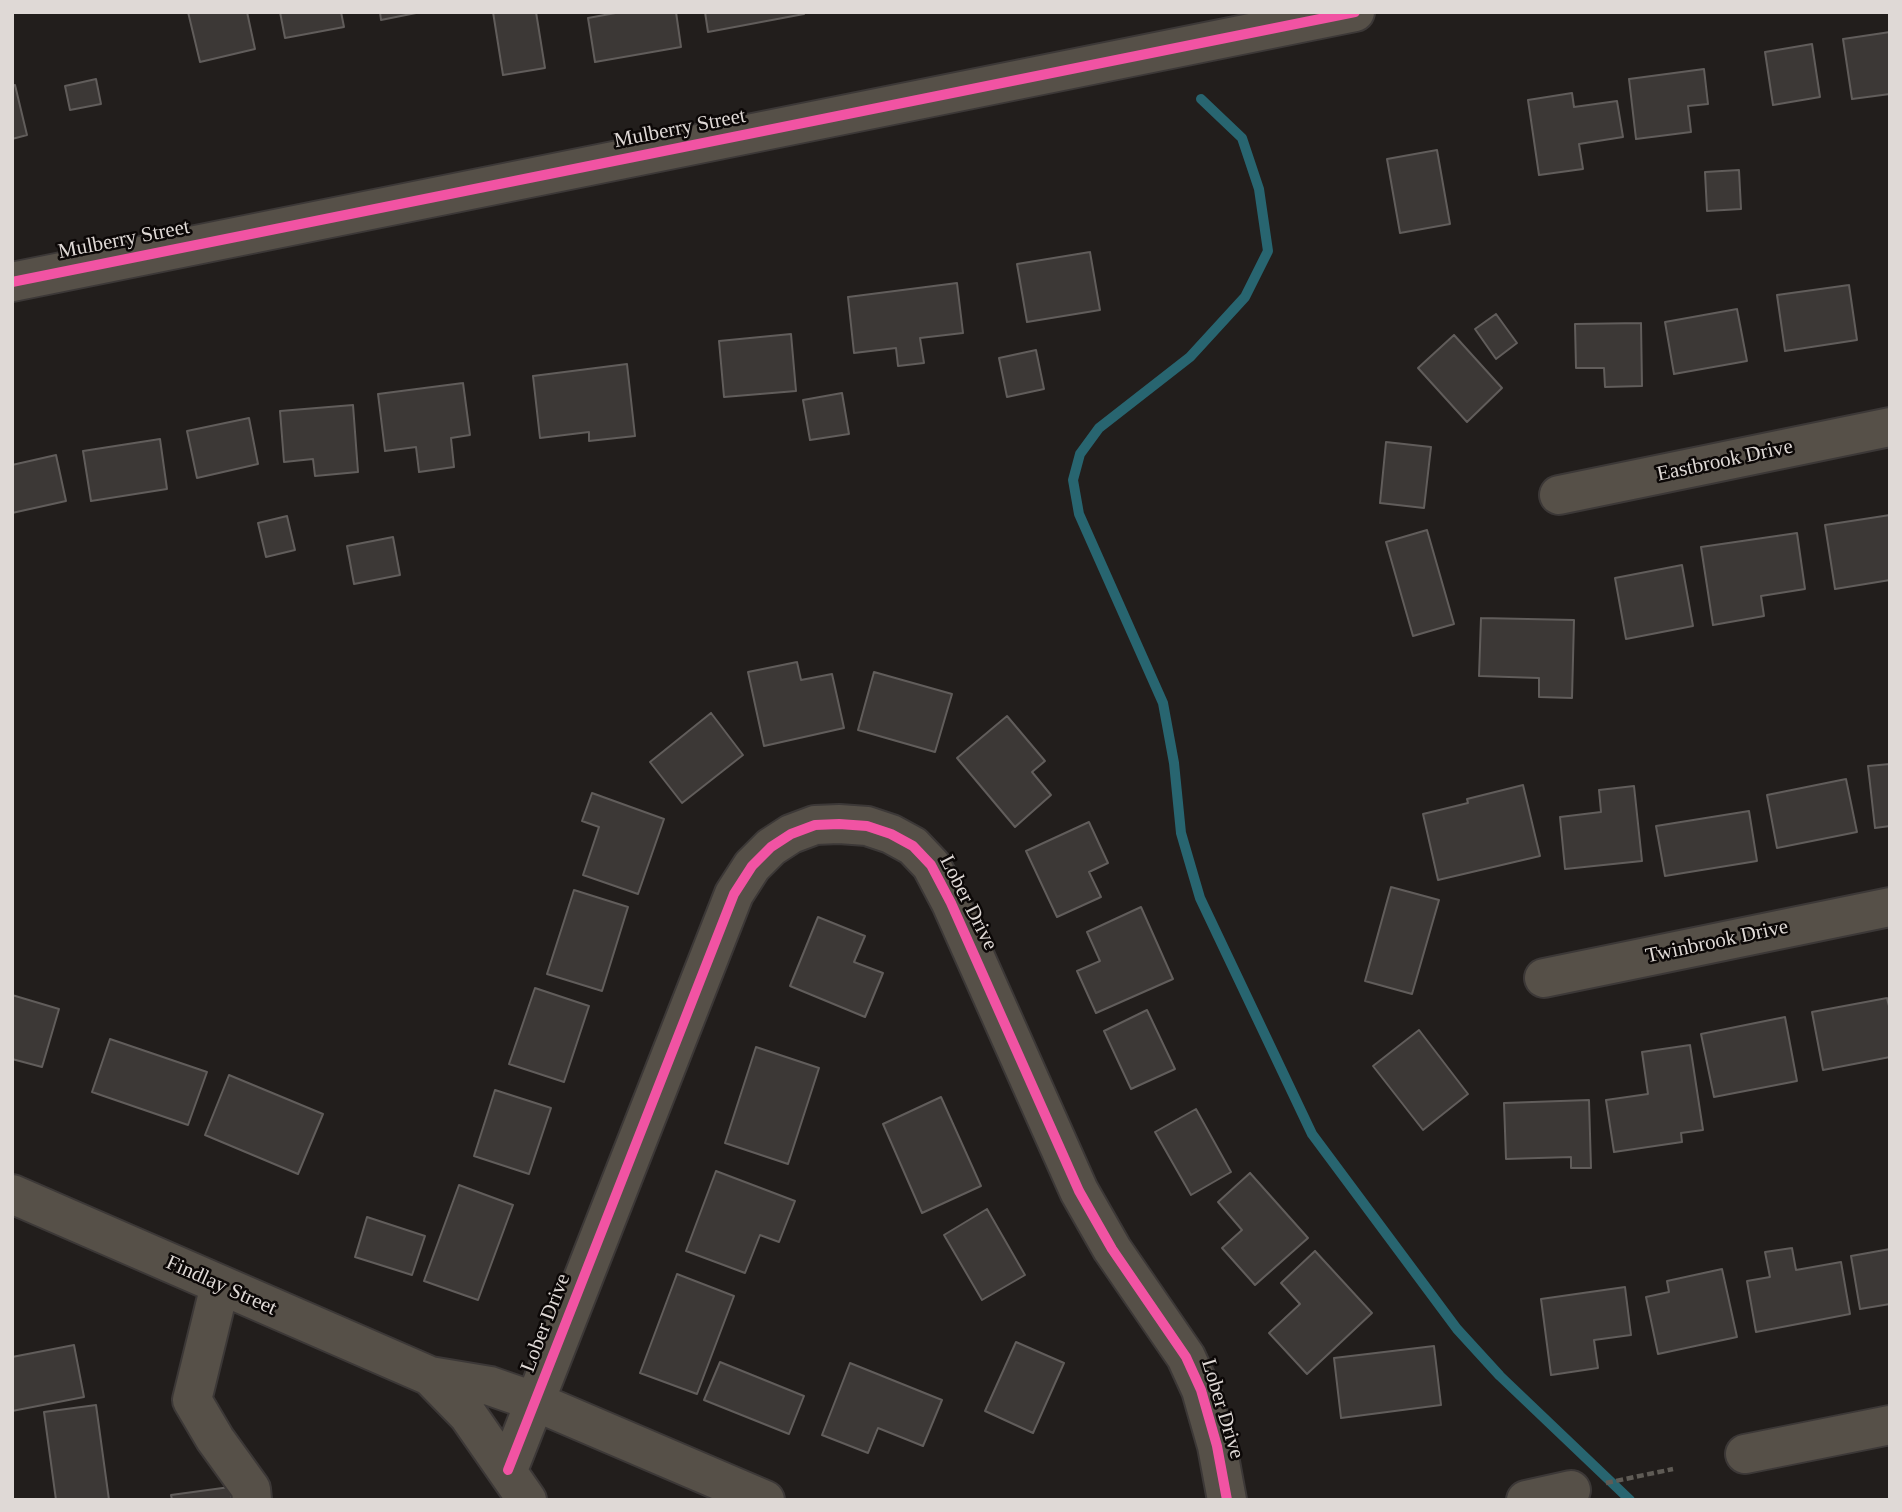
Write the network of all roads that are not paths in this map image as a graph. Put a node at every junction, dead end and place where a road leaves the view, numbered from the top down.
1 (1355, 12) edge
2 (12, 282) edge
3 (1890, 428) edge
4 (1559, 495) dead end
5 (1890, 907) edge
6 (1544, 978) dead end
7 (12, 1195) edge
8 (220, 1285) junction
9 (430, 1377) junction
10 (536, 1402) junction
11 (1890, 1425) edge
12 (1745, 1454) dead end
13 (517, 1485) edge
14 (1571, 1490) road end
15 (252, 1500) edge
16 (765, 1500) edge
17 (1227, 1500) edge
18 (1526, 1500) edge

1 - 2 street, Mulberry Street
3 - 4 street, Eastbrook Drive
5 - 6 street, Twinbrook Drive
7 - 8 street, Findlay Street
8 - 9 street, Findlay Street
8 - 15 street
9 - 10 street, Findlay Street
9 - 13 street, Findlay Street
10 - 13 street, Lober Drive
10 - 16 street, Findlay Street
10 - 17 street, Lober Drive
11 - 12 street
14 - 18 street

